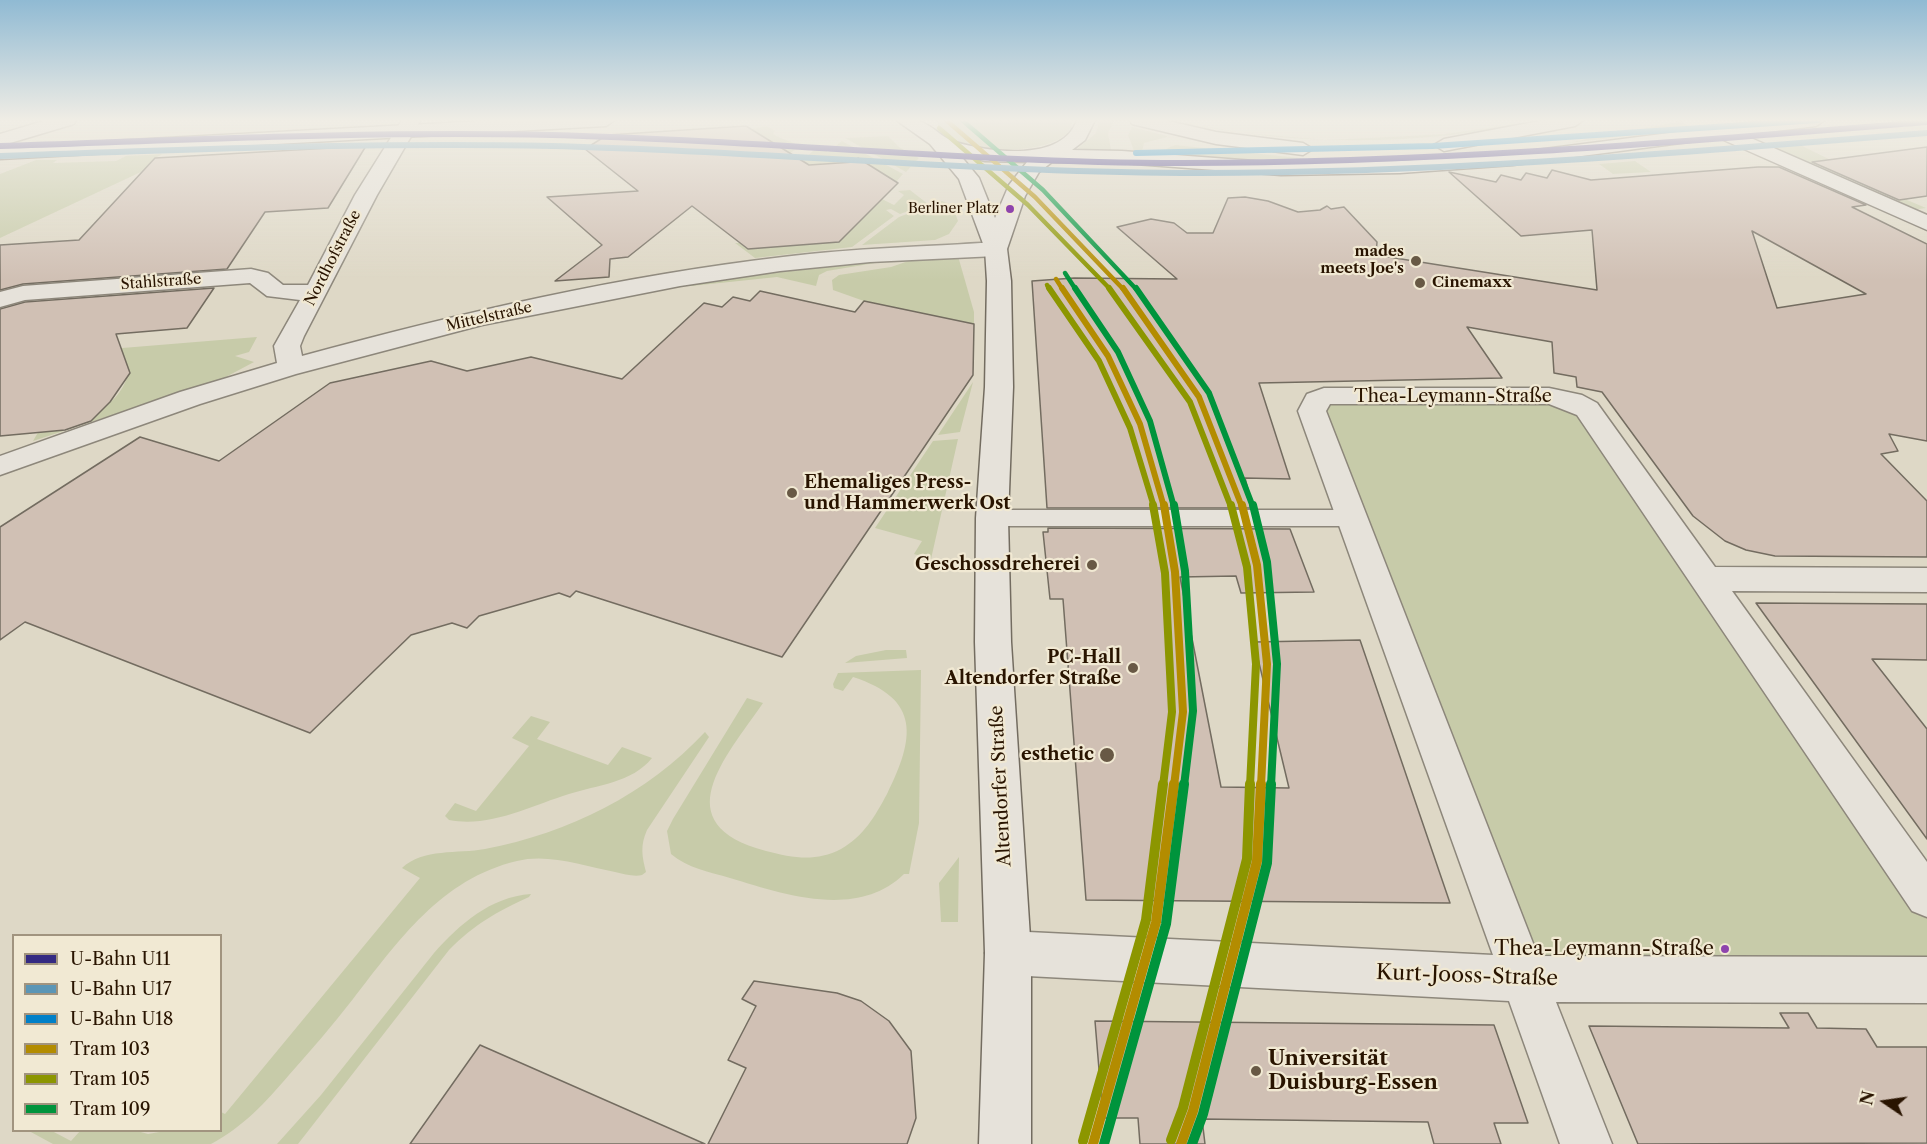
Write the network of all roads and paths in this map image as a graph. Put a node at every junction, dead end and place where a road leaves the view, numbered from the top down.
1 (382, 173) edge
2 (965, 173) edge
3 (1028, 173) edge
4 (1817, 173) edge
5 (1927, 223) edge
6 (996, 249) junction
7 (317, 291) junction
8 (0, 300) edge
9 (291, 368) junction
10 (0, 466) edge
11 (1348, 508) junction
12 (992, 518) junction
13 (1707, 579) junction
14 (1927, 580) edge
15 (1927, 897) edge
16 (1008, 953) junction
17 (1525, 979) junction
18 (1927, 980) edge
19 (1005, 1144) edge
20 (1586, 1144) edge

1 - 7 main road, Nordhofstraße
2 - 6 main road, Altendorfer Straße
3 - 6 main road, Altendorfer Straße
4 - 5 main road
6 - 9 main road, Mittelstraße
6 - 12 main road, Altendorfer Straße
7 - 8 main road, Stahlstraße
7 - 9 main road, Nordhofstraße
9 - 10 main road, Mittelstraße
11 - 12 street
11 - 13 main road, Thea-Leymann-Straße
11 - 17 main road, Thea-Leymann-Straße
12 - 16 main road, Altendorfer Straße
13 - 14 main road
13 - 15 main road, Thea-Leymann-Straße
16 - 17 main road, Kurt-Jooss-Straße
16 - 19 main road, Altendorfer Straße
17 - 18 main road, Kurt-Jooss-Straße
17 - 20 main road, Thea-Leymann-Straße

